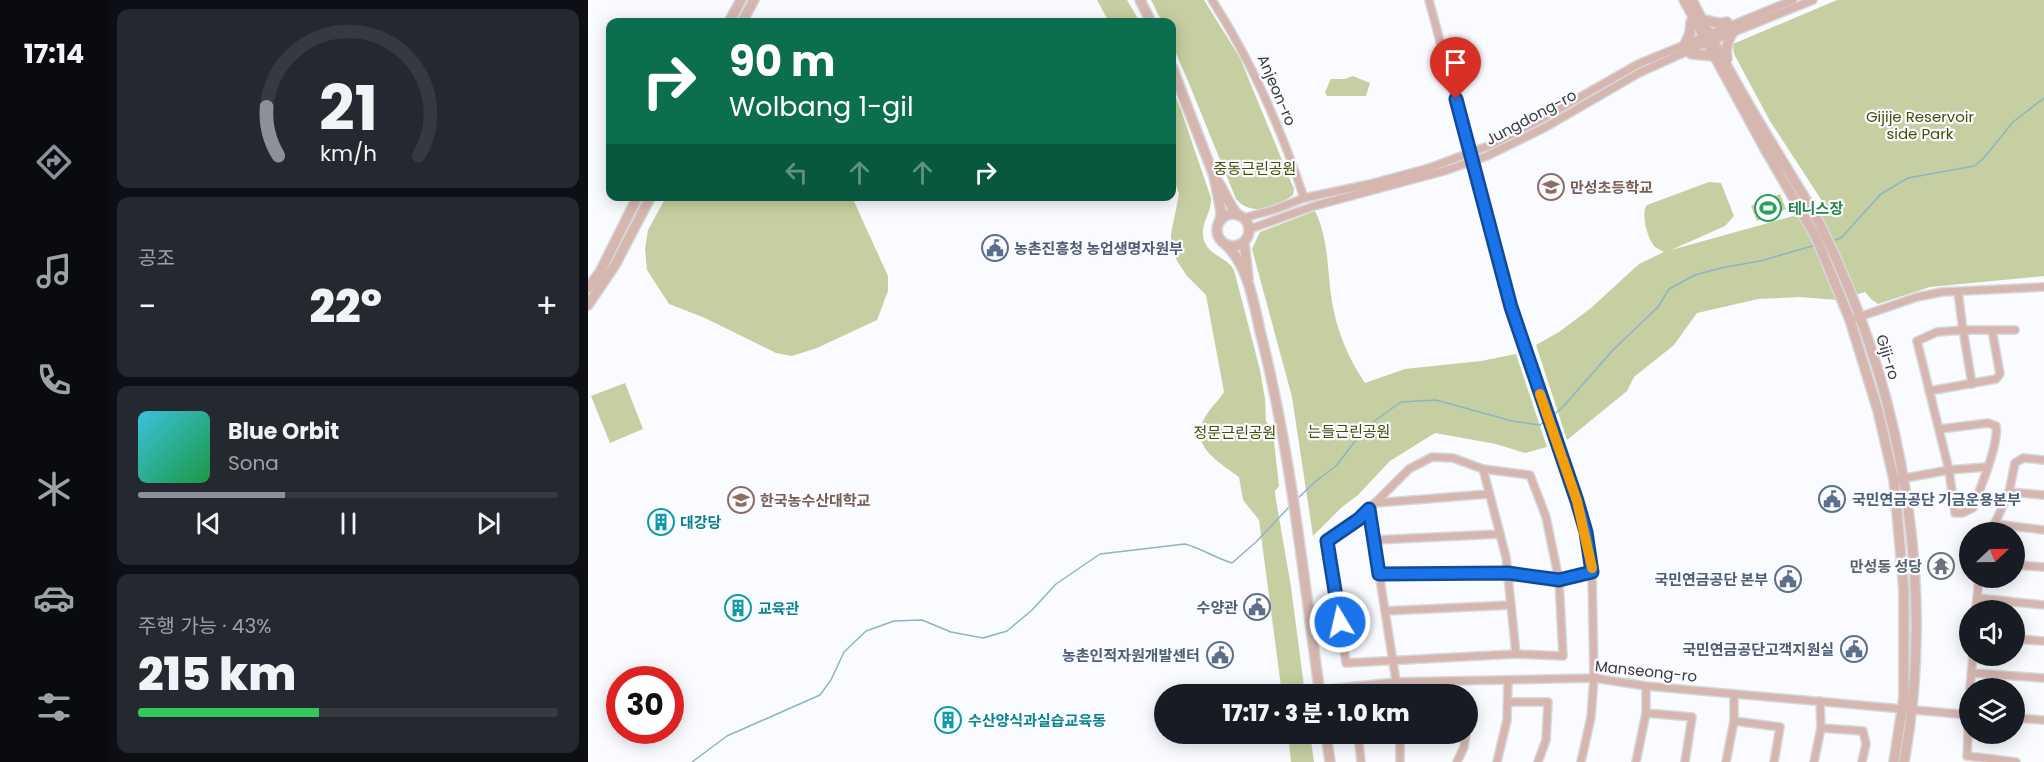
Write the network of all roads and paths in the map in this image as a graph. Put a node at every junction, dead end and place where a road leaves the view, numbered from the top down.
1 (741, 0) edge
2 (754, 0) edge
3 (1140, 0) edge
4 (1212, 0) edge
5 (1429, 0) edge
6 (1684, 0) edge
7 (1692, 0) edge
8 (1792, 0) edge
9 (1813, 0) edge
10 (731, 18) edge
11 (744, 18) edge
12 (1148, 18) edge
13 (1698, 19) junction
14 (1731, 29) junction
15 (1708, 38) junction
16 (1687, 47) junction
17 (1713, 56) junction
18 (1724, 60) junction
19 (1176, 77) edge
20 (1471, 152) junction
21 (1473, 161) junction
22 (1214, 176) junction
23 (1304, 198) junction
24 (636, 201) edge
25 (648, 201) edge
26 (1241, 216) junction
27 (1220, 221) junction
28 (1250, 229) junction
29 (1244, 242) junction
30 (1224, 244) junction
31 (1248, 283) junction
32 (2044, 287) edge
33 (588, 288) edge
34 (1959, 292) junction
35 (1845, 293) junction
36 (588, 305) edge
37 (1855, 318) junction
38 (1963, 330) junction
39 (1992, 330) junction
40 (2015, 330) dead end
41 (1972, 384) junction
42 (1929, 391) junction
43 (1940, 429) junction
44 (2044, 460) edge
45 (1986, 467) junction
46 (1483, 469) junction
47 (1949, 470) junction
48 (1898, 479) junction
49 (2009, 492) junction
50 (1489, 494) junction
51 (2044, 495) edge
52 (1375, 503) junction
53 (1369, 509) junction
54 (1995, 522) edge
55 (2025, 528) edge
56 (2044, 530) edge
57 (1500, 534) junction
58 (1374, 540) junction
59 (2025, 566) edge
60 (2044, 567) edge
61 (1592, 572) junction
62 (1508, 573) junction
63 (1379, 574) junction
64 (1559, 580) junction
65 (1978, 588) edge
66 (1977, 598) joint
67 (1511, 605) junction
68 (2044, 605) edge
69 (1385, 611) junction
70 (2025, 640) edge
71 (2044, 641) edge
72 (1516, 654) junction
73 (1393, 660) junction
74 (1971, 666) edge
75 (1971, 674) junction
76 (1594, 678) junction
77 (1971, 678) edge
78 (2044, 678) edge
79 (1508, 680) junction
80 (1397, 682) junction
81 (1319, 684) edge
82 (1382, 684) edge
83 (1646, 686) junction
84 (1734, 694) junction
85 (1820, 701) junction
86 (1508, 702) junction
87 (1901, 708) junction
88 (1912, 709) junction
89 (1646, 713) junction
90 (1959, 714) edge
91 (2025, 719) edge
92 (2044, 720) edge
93 (1734, 721) junction
94 (1821, 728) junction
95 (1327, 744) edge
96 (1359, 744) edge
97 (1401, 744) edge
98 (1464, 744) edge
99 (1968, 744) edge
100 (1330, 762) edge
101 (1361, 762) edge
102 (1400, 762) edge
103 (1457, 762) edge
104 (1497, 762) edge
105 (1538, 762) edge
106 (1581, 762) edge
107 (1636, 762) edge
108 (1685, 762) edge
109 (1726, 762) edge
110 (1773, 762) edge
111 (1814, 762) edge
112 (1862, 762) edge
113 (1894, 762) edge
114 (1904, 762) edge
115 (2016, 762) edge

1 - 10 street
2 - 11 street
3 - 12 street
4 - 23 street, Anjeon-ro
5 - 20 street
6 - 13 street, Giji-ro
7 - 13 street, Giji-ro
8 - 14 street, Jungdong-ro
9 - 14 street, Jungdong-ro
13 - 14 street
13 - 15 street, Giji-ro
13 - 16 street
14 - 15 street, Jungdong-ro
14 - 18 street
15 - 16 street, Jungdong-ro
15 - 17 street, Giji-ro
15 - 18 street, Giji-ro
16 - 17 street
16 - 20 street, Jungdong-ro
16 - 21 street, Jungdong-ro
17 - 35 street, Giji-ro
18 - 35 street, Giji-ro
19 - 22 street
20 - 21 street
20 - 23 street, Jungdong-ro
21 - 28 street, Jungdong-ro
21 - 61 street
22 - 26 street
22 - 27 street
23 - 26 street, Jungdong-ro
24 - 33 street
25 - 36 street
26 - 27 street
26 - 28 street
27 - 30 street
28 - 29 street
29 - 30 street
29 - 31 street
30 - 31 street
31 - 81 street
32 - 34 street
34 - 37 street
34 - 38 street
35 - 37 street, Giji-ro
37 - 48 street, Giji-ro
38 - 39 street
38 - 41 street
38 - 42 street
39 - 40 street
39 - 41 street
41 - 42 street
42 - 43 street
43 - 45 street
43 - 47 street
44 - 49 street
45 - 47 street
45 - 47 street
46 - 50 street
46 - 52 street
46 - 64 street
47 - 48 street
48 - 87 street, Giji-ro
48 - 88 street, Giji-ro
49 - 51 street
49 - 54 street
50 - 52 street
50 - 57 street
52 - 53 street
53 - 58 street
53 - 73 street
55 - 56 street
57 - 58 street
57 - 62 street
58 - 63 street
59 - 60 street
61 - 64 street
61 - 76 street
62 - 63 street
62 - 64 street
62 - 67 street
63 - 69 street
64 - 72 street
65 - 66 street
66 - 68 street
67 - 69 street
67 - 72 street
69 - 73 street
70 - 71 street
72 - 73 street
73 - 80 street
74 - 75 street
75 - 77 street
75 - 78 street
76 - 79 street, Manseong-ro
76 - 83 street, Manseong-ro
76 - 106 street
79 - 80 street, Manseong-ro
79 - 86 street
80 - 82 street, Manseong-ro
83 - 84 street, Manseong-ro
83 - 89 street
84 - 85 street, Manseong-ro
84 - 93 street
85 - 87 street, Manseong-ro
85 - 94 street
86 - 104 street
86 - 105 street
87 - 88 street, Manseong-ro
87 - 113 street, Giji-ro
88 - 90 street, Manseong-ro
88 - 114 street, Giji-ro
89 - 107 street
89 - 108 street
91 - 92 street
93 - 109 street
93 - 110 street
94 - 111 street
94 - 112 street
95 - 100 street
96 - 101 street
97 - 102 street
98 - 103 street
99 - 115 street

